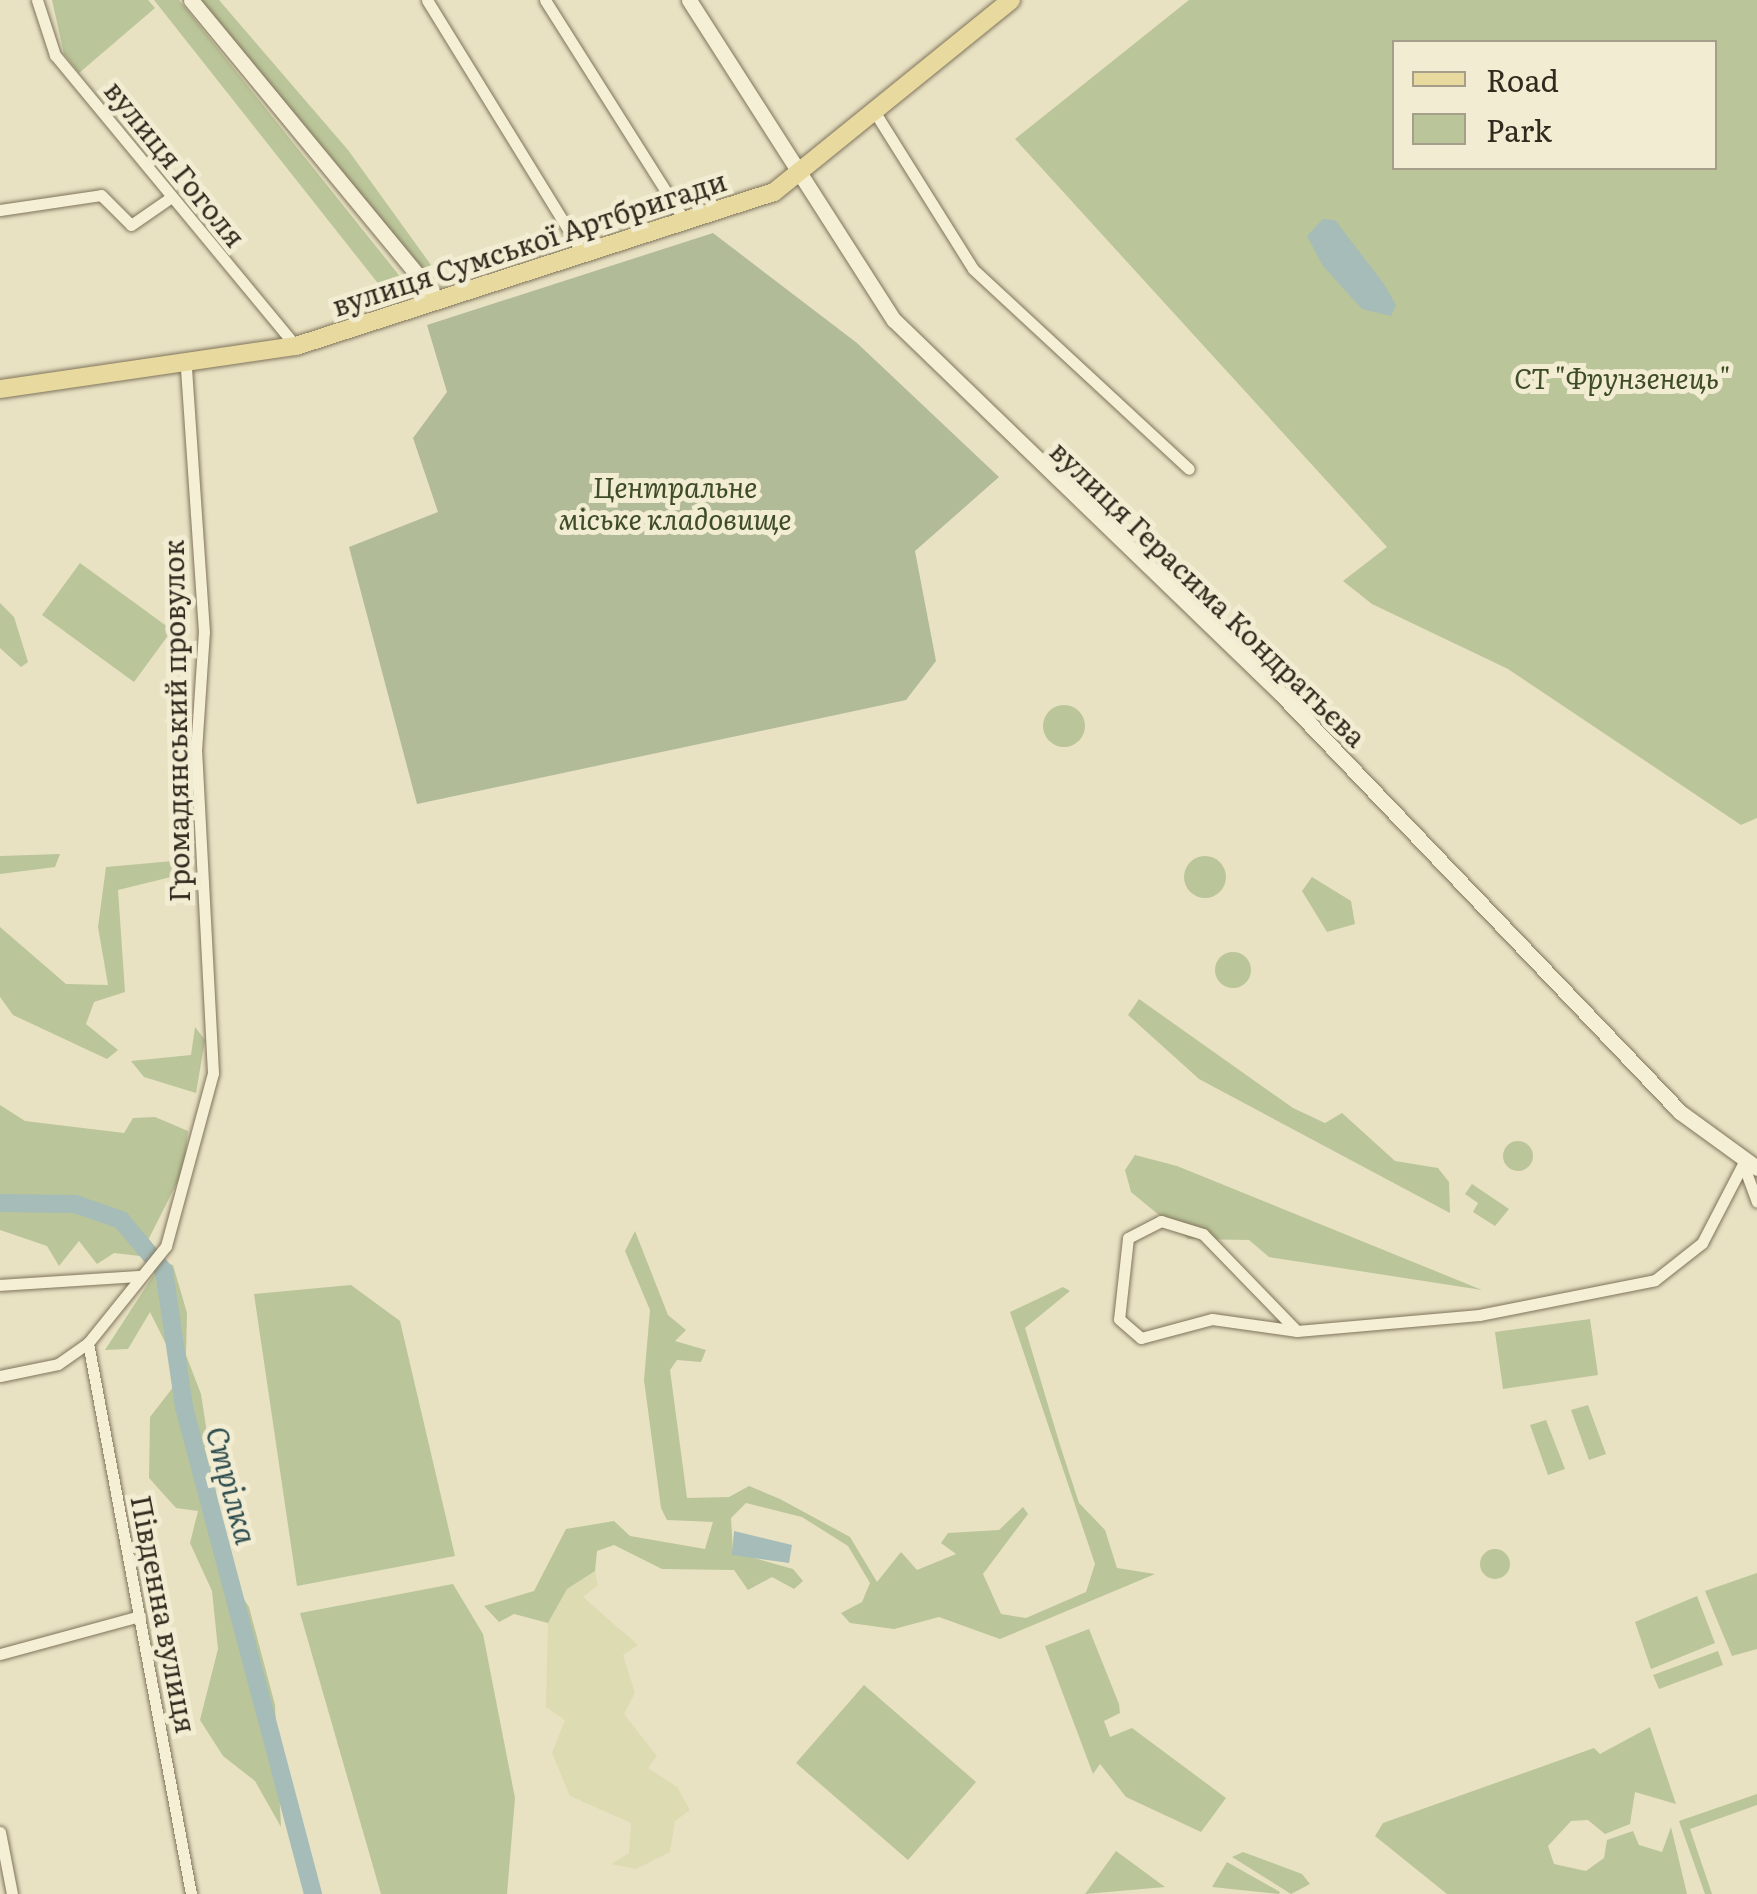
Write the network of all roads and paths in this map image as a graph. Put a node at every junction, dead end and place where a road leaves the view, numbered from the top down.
1 (37, 0) edge
2 (191, 0) edge
3 (428, 0) edge
4 (546, 0) edge
5 (688, 0) edge
6 (1011, 0) edge
7 (874, 111) junction
8 (798, 174) junction
9 (170, 198) junction
10 (0, 210) edge
11 (683, 218) junction
12 (581, 250) junction
13 (438, 300) junction
14 (296, 346) junction
15 (186, 368) junction
16 (0, 389) edge
17 (1189, 469) dead end
18 (1750, 1166) edge
19 (1757, 1202) edge
20 (145, 1272) junction
21 (0, 1285) edge
22 (1297, 1331) junction
23 (88, 1343) junction
24 (0, 1376) edge
25 (140, 1616) junction
26 (0, 1654) edge
27 (0, 1832) edge
28 (12, 1894) edge
29 (191, 1894) edge

1 - 9 street, вулиця Гоголя
2 - 13 main road
3 - 12 street
4 - 11 street
5 - 8 main road, вулиця Герасима Кондратьєва
6 - 7 main road, вулиця Сумської Артбригади
7 - 8 main road, вулиця Сумської Артбригади
7 - 17 street
8 - 11 main road, вулиця Сумської Артбригади
8 - 18 main road, вулиця Герасима Кондратьєва
9 - 10 street
9 - 14 street, вулиця Гоголя
11 - 12 main road, вулиця Сумської Артбригади
12 - 13 main road, вулиця Сумської Артбригади
13 - 14 main road, вулиця Сумської Артбригади
14 - 15 main road, вулиця Сумської Артбригади
15 - 16 main road, вулиця Сумської Артбригади
15 - 20 street, Громадянський провулок
18 - 19 street
18 - 22 street
20 - 21 street
20 - 23 street
22 - 22 street
23 - 24 street
23 - 25 street, Південна вулиця
25 - 26 street
25 - 29 street, Південна вулиця
27 - 28 street

